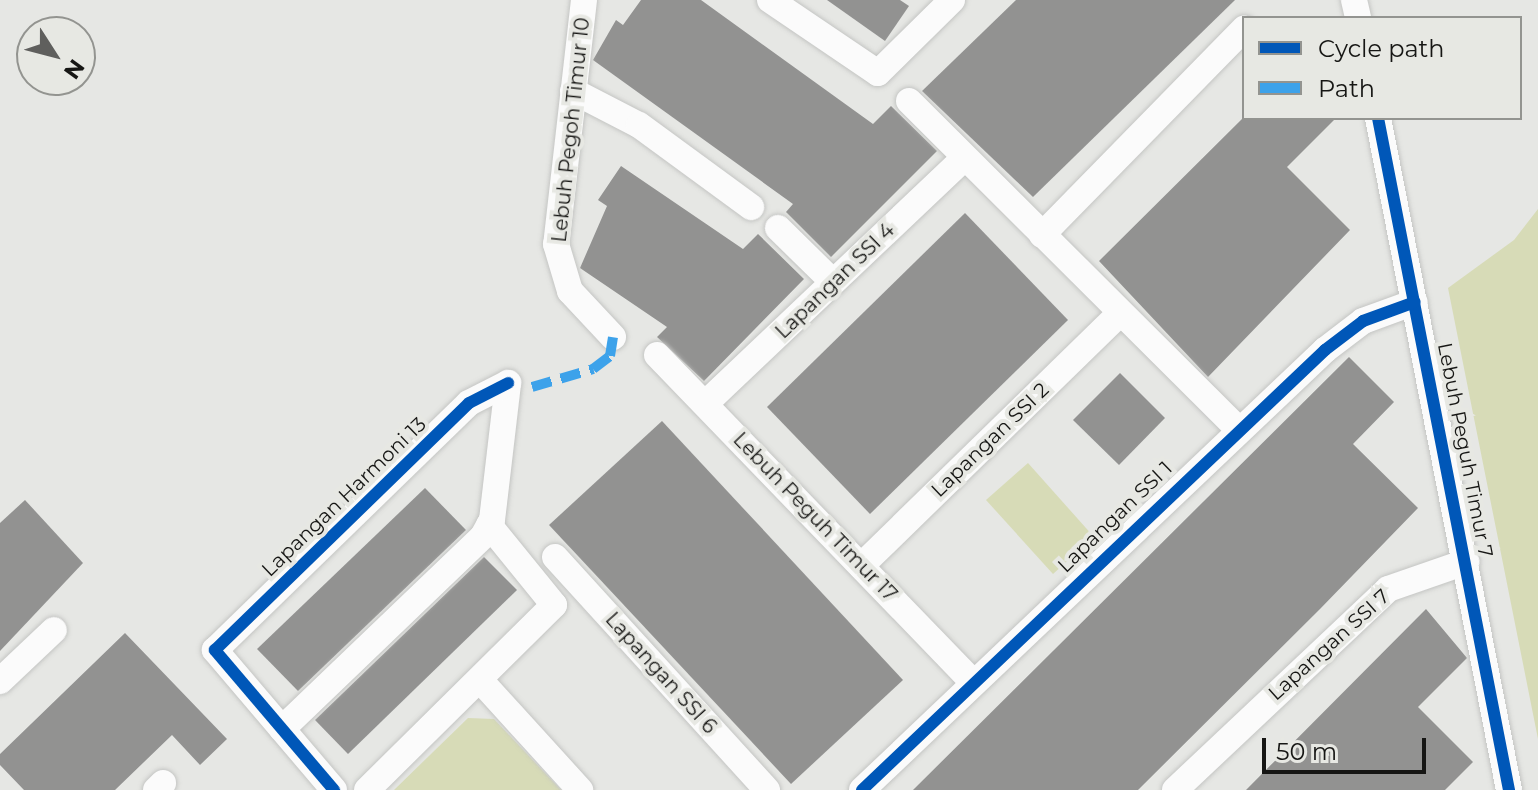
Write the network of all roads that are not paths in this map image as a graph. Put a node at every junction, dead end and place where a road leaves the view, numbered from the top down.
1 (584, 0) edge
2 (770, 0) edge
3 (952, 0) edge
4 (1242, 31) edge
5 (573, 91) junction
6 (909, 101) dead end
7 (1378, 120) edge
8 (964, 158) junction
9 (751, 207) dead end
10 (778, 228) dead end
11 (1042, 235) junction
12 (833, 282) junction
13 (1415, 302) junction
14 (1119, 314) junction
15 (613, 337) dead end
16 (657, 355) dead end
17 (706, 403) junction
18 (1238, 429) junction
19 (489, 525) junction
20 (555, 557) dead end
21 (1466, 562) junction
22 (861, 566) junction
23 (54, 630) dead end
24 (480, 680) junction
25 (0, 681) edge
26 (972, 681) junction
27 (282, 729) junction
28 (334, 790) edge
29 (367, 790) edge
30 (580, 790) edge
31 (767, 790) edge
32 (862, 790) edge
33 (1175, 790) edge
34 (1509, 790) edge

1 - 5 street, Lebuh Pegoh Timur 10
2 - 3 street
4 - 11 street
5 - 9 street
5 - 15 street, Lebuh Pegoh Timur 10
6 - 8 street
7 - 13 street, Lebuh Peguh Timur 7
8 - 11 street
8 - 12 street, Lapangan SSI 4
10 - 12 street
11 - 14 street
12 - 17 street, Lapangan SSI 4
13 - 18 street, Lapangan SSI 1
13 - 21 street, Lebuh Peguh Timur 7
14 - 18 street
14 - 22 street, Lapangan SSI 2
16 - 17 street, Lebuh Peguh Timur 17
17 - 22 street, Lebuh Peguh Timur 17
18 - 26 street, Lapangan SSI 1
19 - 24 street
19 - 27 street
19 - 27 street, Lapangan Harmoni 13
20 - 31 street, Lapangan SSI 6
21 - 33 street, Lapangan SSI 7
21 - 34 street, Lebuh Peguh Timur 7
22 - 26 street, Lebuh Peguh Timur 17
23 - 25 street
24 - 29 street
24 - 30 street
26 - 32 street, Lapangan SSI 1
27 - 28 street

